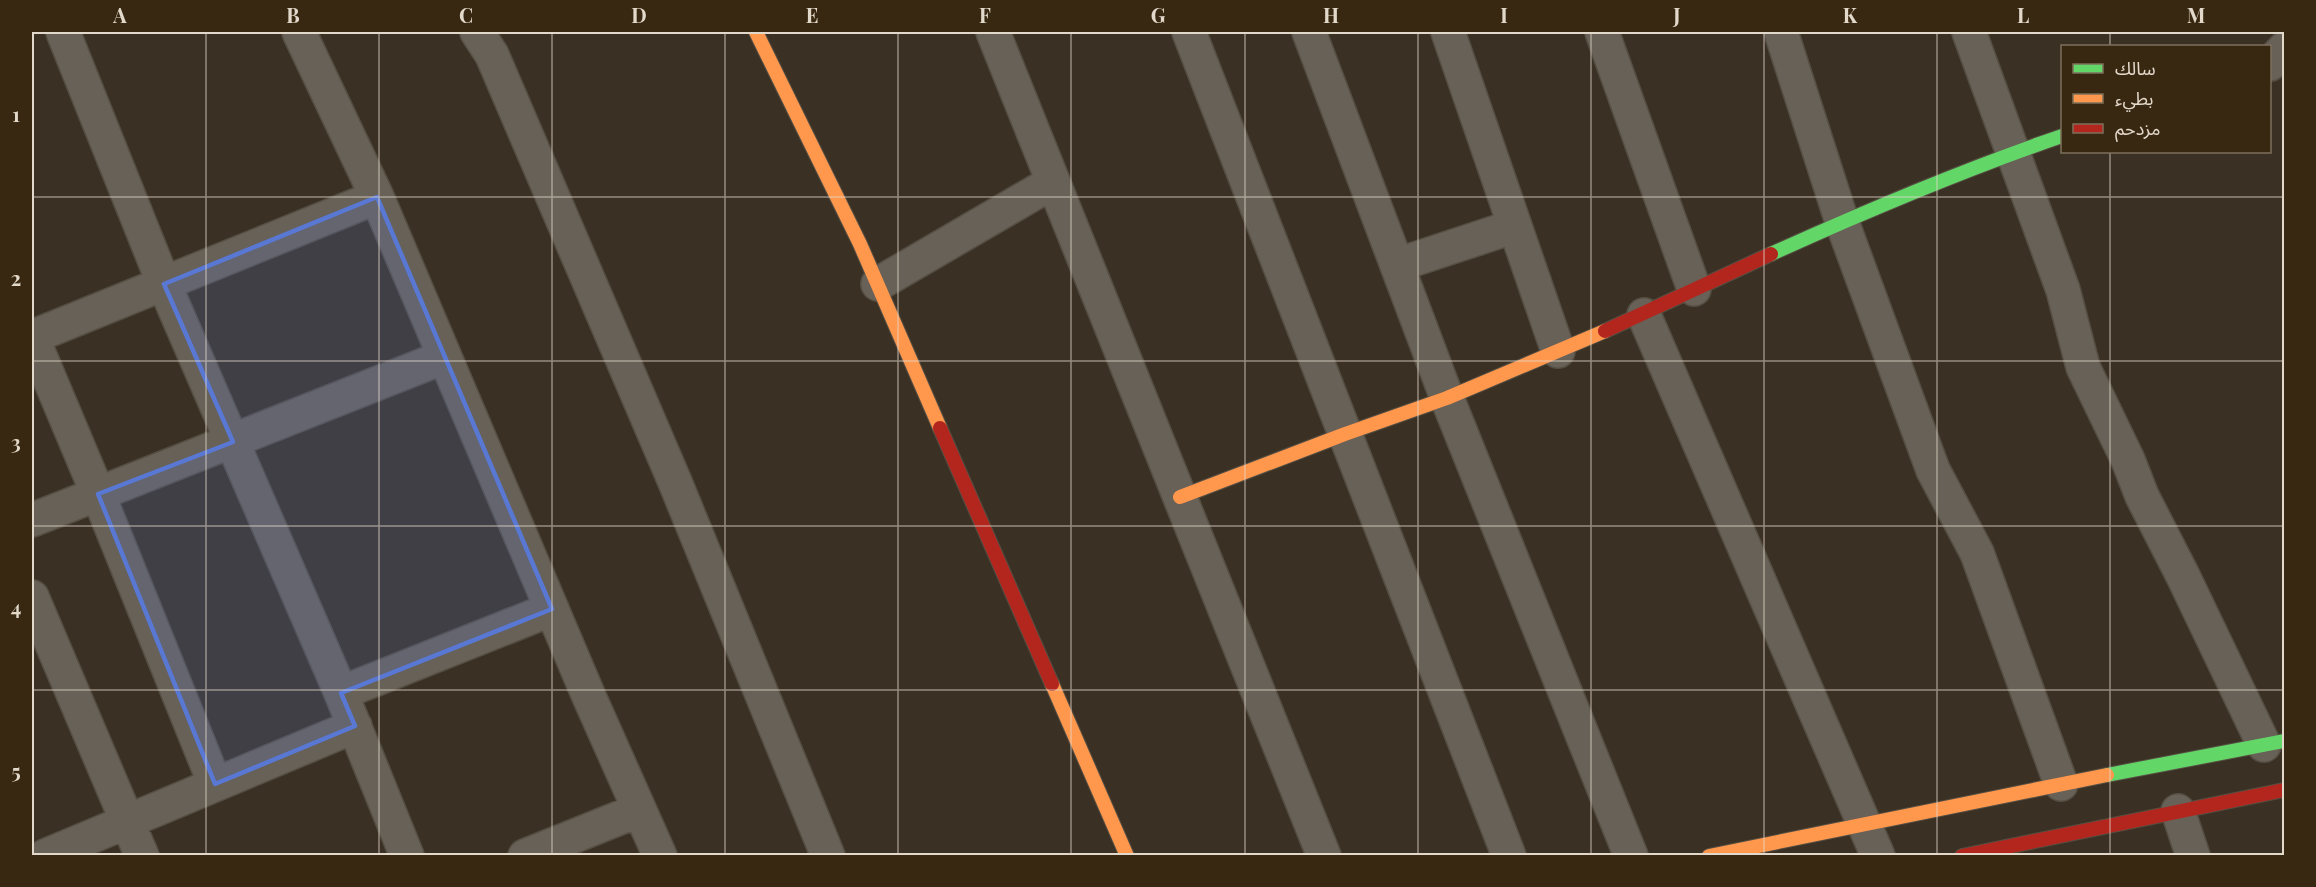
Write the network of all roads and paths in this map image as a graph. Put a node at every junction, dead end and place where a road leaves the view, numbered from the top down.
1 (63, 32) edge
2 (299, 32) edge
3 (477, 32) edge
4 (756, 32) edge
5 (993, 32) edge
6 (1189, 32) edge
7 (1309, 32) edge
8 (1448, 32) edge
9 (1602, 32) edge
10 (1781, 32) edge
11 (1969, 32) edge
12 (2284, 49) edge
13 (2271, 63) edge
14 (2061, 136) edge
15 (2013, 153) junction
16 (1053, 182) junction
17 (377, 197) junction
18 (1842, 222) junction
19 (1515, 226) junction
20 (1397, 265) junction
21 (164, 285) junction
22 (878, 285) junction
23 (1694, 289) junction
24 (1644, 315) junction
25 (32, 337) edge
26 (1558, 351) junction
27 (444, 357) junction
28 (1447, 398) junction
29 (1345, 434) junction
30 (233, 442) junction
31 (98, 494) junction
32 (1180, 497) junction
33 (32, 520) edge
34 (32, 597) edge
35 (552, 609) junction
36 (341, 693) junction
37 (355, 726) junction
38 (2274, 743) edge
39 (215, 784) junction
40 (2061, 784) junction
41 (2284, 790) edge
42 (639, 810) junction
43 (2178, 811) junction
44 (129, 821) junction
45 (1866, 824) junction
46 (2006, 851) edge
47 (45, 855) edge
48 (142, 855) edge
49 (407, 855) edge
50 (525, 855) edge
51 (660, 855) edge
52 (828, 855) edge
53 (1127, 855) edge
54 (1324, 855) edge
55 (1509, 855) edge
56 (1631, 855) edge
57 (1709, 855) edge
58 (1878, 855) edge
59 (1962, 855) edge
60 (2193, 855) edge

1 - 21 street
2 - 17 street
3 - 52 street
4 - 22 street
5 - 16 street
6 - 29 street
7 - 20 street
8 - 19 street
9 - 23 street
10 - 18 street
11 - 15 street
12 - 13 street
14 - 15 street
15 - 18 street
15 - 38 street
16 - 22 street
16 - 32 street
17 - 21 street
17 - 27 street
18 - 23 street
18 - 40 street
19 - 20 street
19 - 26 street
20 - 28 street
21 - 25 street
21 - 30 street
22 - 53 street
23 - 24 street
24 - 26 street
24 - 45 street
25 - 31 street
26 - 28 street
27 - 30 street
27 - 35 street
28 - 29 street
28 - 56 street
29 - 32 street
29 - 55 street
30 - 31 street
30 - 36 street
31 - 33 street
31 - 39 street
32 - 54 street
34 - 44 street
35 - 36 street
35 - 42 street
36 - 37 street
37 - 39 street
37 - 49 street
38 - 40 street
39 - 44 street
40 - 45 street
41 - 43 street
42 - 50 street
42 - 51 street
43 - 46 street
43 - 60 street
44 - 47 street
44 - 48 street
45 - 57 street
45 - 58 street
46 - 59 street

